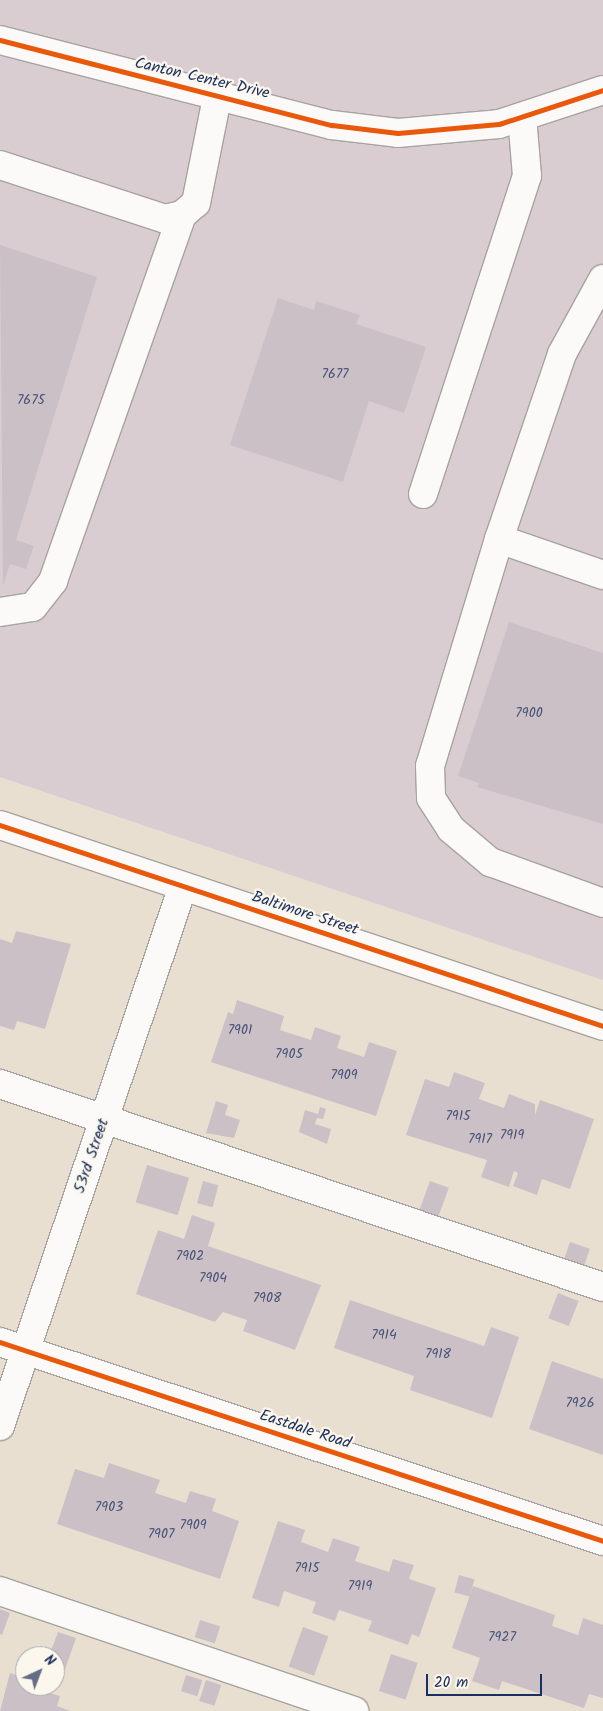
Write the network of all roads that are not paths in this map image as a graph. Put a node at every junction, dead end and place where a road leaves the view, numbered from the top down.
1 (0, 40) edge
2 (603, 90) edge
3 (216, 98) junction
4 (522, 117) junction
5 (0, 164) edge
6 (182, 215) junction
7 (603, 279) edge
8 (423, 494) dead end
9 (499, 538) junction
10 (603, 575) edge
11 (0, 612) edge
12 (0, 825) edge
13 (183, 886) junction
14 (603, 903) edge
15 (603, 1026) edge
16 (0, 1084) edge
17 (104, 1119) junction
18 (603, 1287) edge
19 (0, 1342) edge
20 (26, 1351) junction
21 (0, 1426) edge
22 (603, 1541) edge
23 (0, 1591) edge
24 (354, 1711) edge

1 - 3 street, Canton Center Drive
2 - 4 street, Canton Center Drive
3 - 4 street, Canton Center Drive
3 - 6 street
4 - 8 street
5 - 6 street
6 - 11 street
7 - 9 street
9 - 10 street
9 - 14 street
12 - 13 street, Baltimore Street
13 - 15 street, Baltimore Street
13 - 17 street, 53rd Street
16 - 17 street
17 - 18 street
17 - 20 street, 53rd Street
19 - 20 street, Eastdale Road
20 - 21 street, 53rd Street
20 - 22 street, Eastdale Road
23 - 24 street

